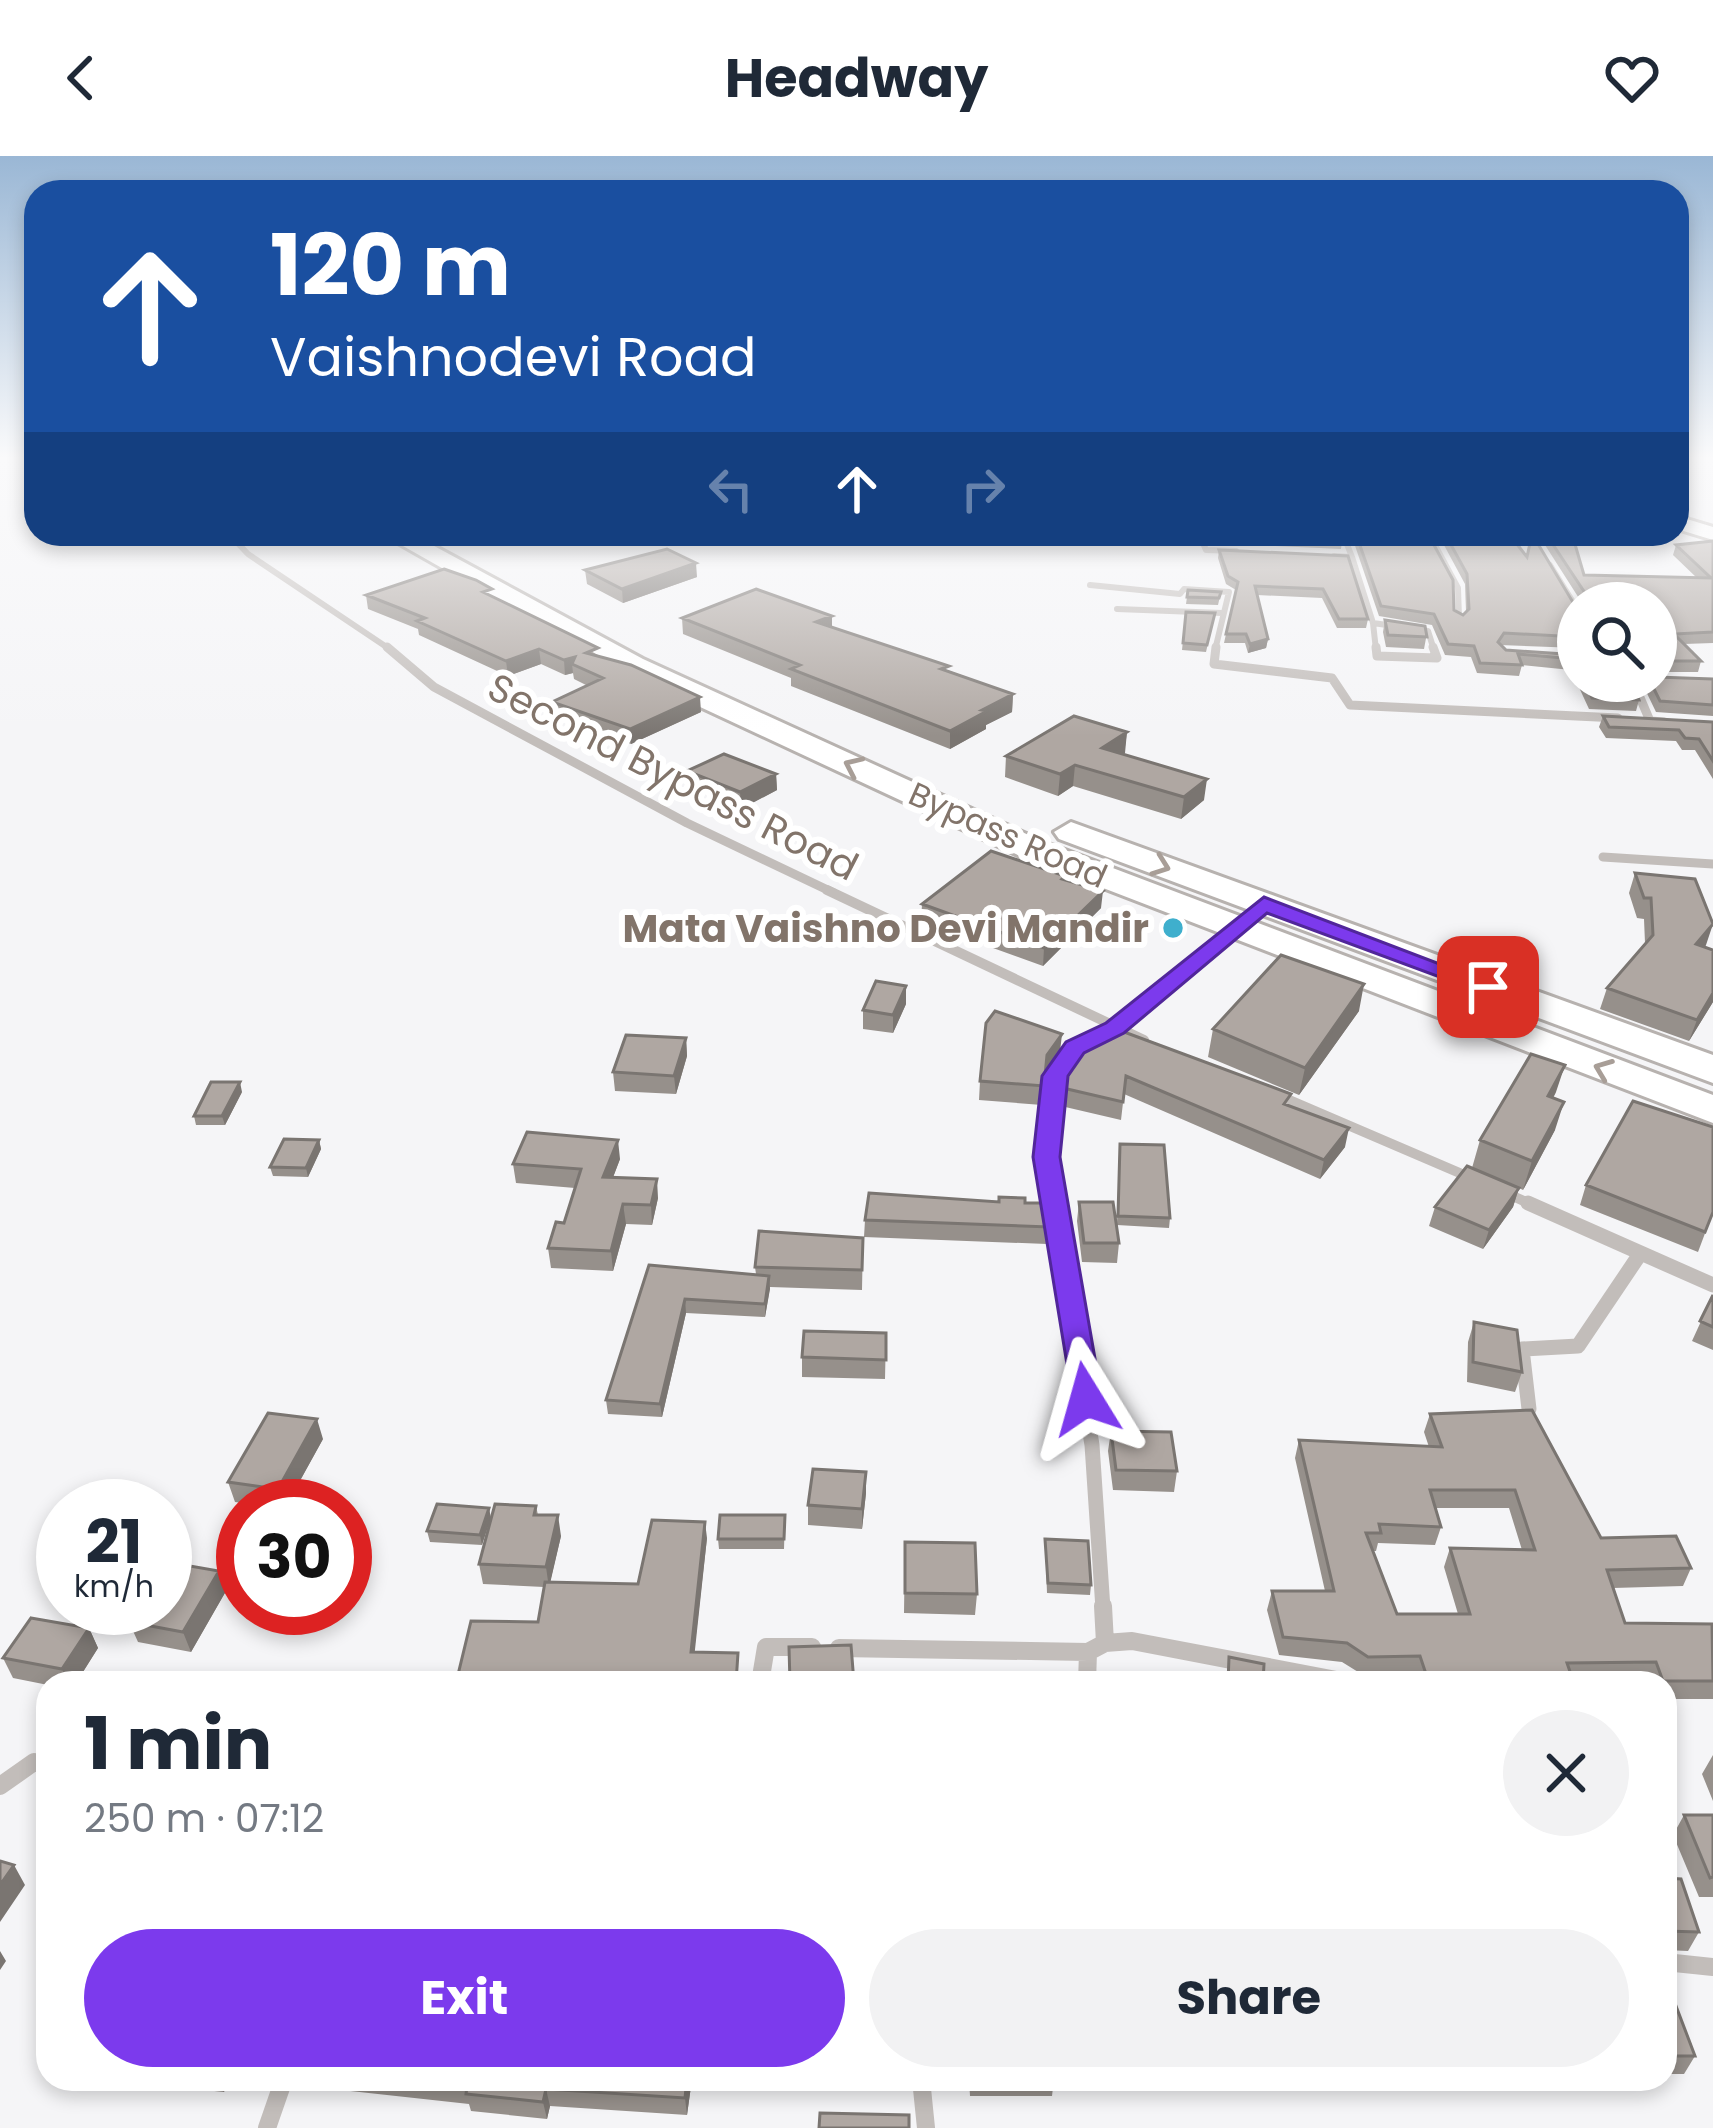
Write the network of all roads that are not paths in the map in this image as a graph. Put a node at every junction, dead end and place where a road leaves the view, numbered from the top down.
1 (246, 552) edge
2 (427, 552) edge
3 (481, 552) edge
4 (1350, 552) edge
5 (1439, 552) edge
6 (1540, 552) edge
7 (1328, 555) edge
8 (1352, 557) junction
9 (1229, 576) edge
10 (1560, 582) edge
11 (1090, 585) dead end
12 (1229, 592) junction
13 (1117, 609) dead end
14 (1222, 613) junction
15 (1459, 618) edge
16 (1373, 623) junction
17 (670, 650) junction
18 (633, 664) junction
19 (1641, 702) edge
20 (1649, 721) junction
21 (1671, 722) edge
22 (1066, 830) junction
23 (1032, 849) junction
24 (1604, 857) dead end
25 (1713, 864) edge
26 (1264, 904) junction
27 (1230, 928) junction
28 (1115, 1028) junction
29 (1159, 1046) edge
30 (1713, 1070) edge
31 (1267, 1090) edge
32 (1713, 1110) edge
33 (1640, 1254) junction
34 (1713, 1285) edge
35 (1529, 1409) edge
36 (1097, 1648) junction
37 (762, 1671) edge
38 (1090, 1671) edge
39 (1291, 1671) edge
40 (36, 1763) edge
41 (0, 1786) edge
42 (1677, 1963) edge
43 (1713, 1967) edge
44 (280, 2091) edge
45 (922, 2091) edge
46 (267, 2128) edge
47 (926, 2128) edge

1 - 28 street, Second Bypass Road
2 - 18 main road, Bypass Road
3 - 17 main road, Bypass Road
4 - 8 street
5 - 15 street
6 - 10 street
7 - 8 street
8 - 16 street
9 - 12 street
11 - 12 street
12 - 14 street
13 - 14 street
14 - 20 street
16 - 16 street
17 - 18 main road
17 - 22 main road, Bypass Road
23 -> 18 main road, Bypass Road
19 - 20 street
20 - 21 street
22 - 23 main road
22 -> 26 main road, Bypass Road
23 - 27 main road, Bypass Road
24 - 25 street
26 - 27 street
26 - 30 main road, Bypass Road
27 - 28 street
32 -> 27 main road, Bypass Road
28 - 29 street, Second Bypass Road
28 - 36 street
31 - 33 street
33 - 34 street
33 - 35 street
36 - 37 street
36 - 38 street
36 - 39 street
40 - 41 street
42 - 43 street
44 - 46 street
45 - 47 street

